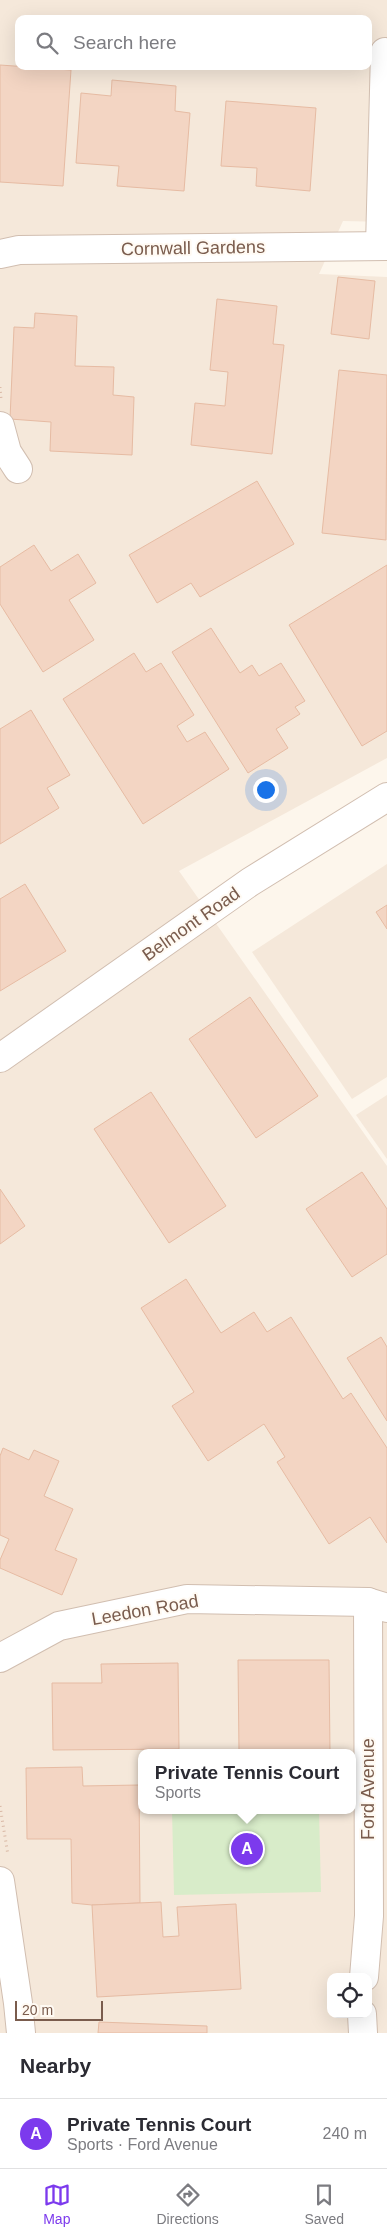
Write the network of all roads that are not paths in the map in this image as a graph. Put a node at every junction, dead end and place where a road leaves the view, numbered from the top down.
1 (385, 52) dead end
2 (384, 246) edge
3 (0, 254) edge
4 (0, 426) edge
5 (18, 469) dead end
6 (387, 797) edge
7 (0, 1058) edge
8 (377, 1605) edge
9 (0, 1658) edge
10 (0, 1881) edge
11 (364, 1973) edge
12 (362, 2018) edge
13 (21, 2033) edge
14 (363, 2033) edge

1 - 2 street
2 - 3 street, Cornwall Gardens
4 - 5 street
6 - 7 street, Belmont Road
8 - 9 street, Leedon Road
8 - 11 street, Ford Avenue
10 - 13 street
12 - 14 street

